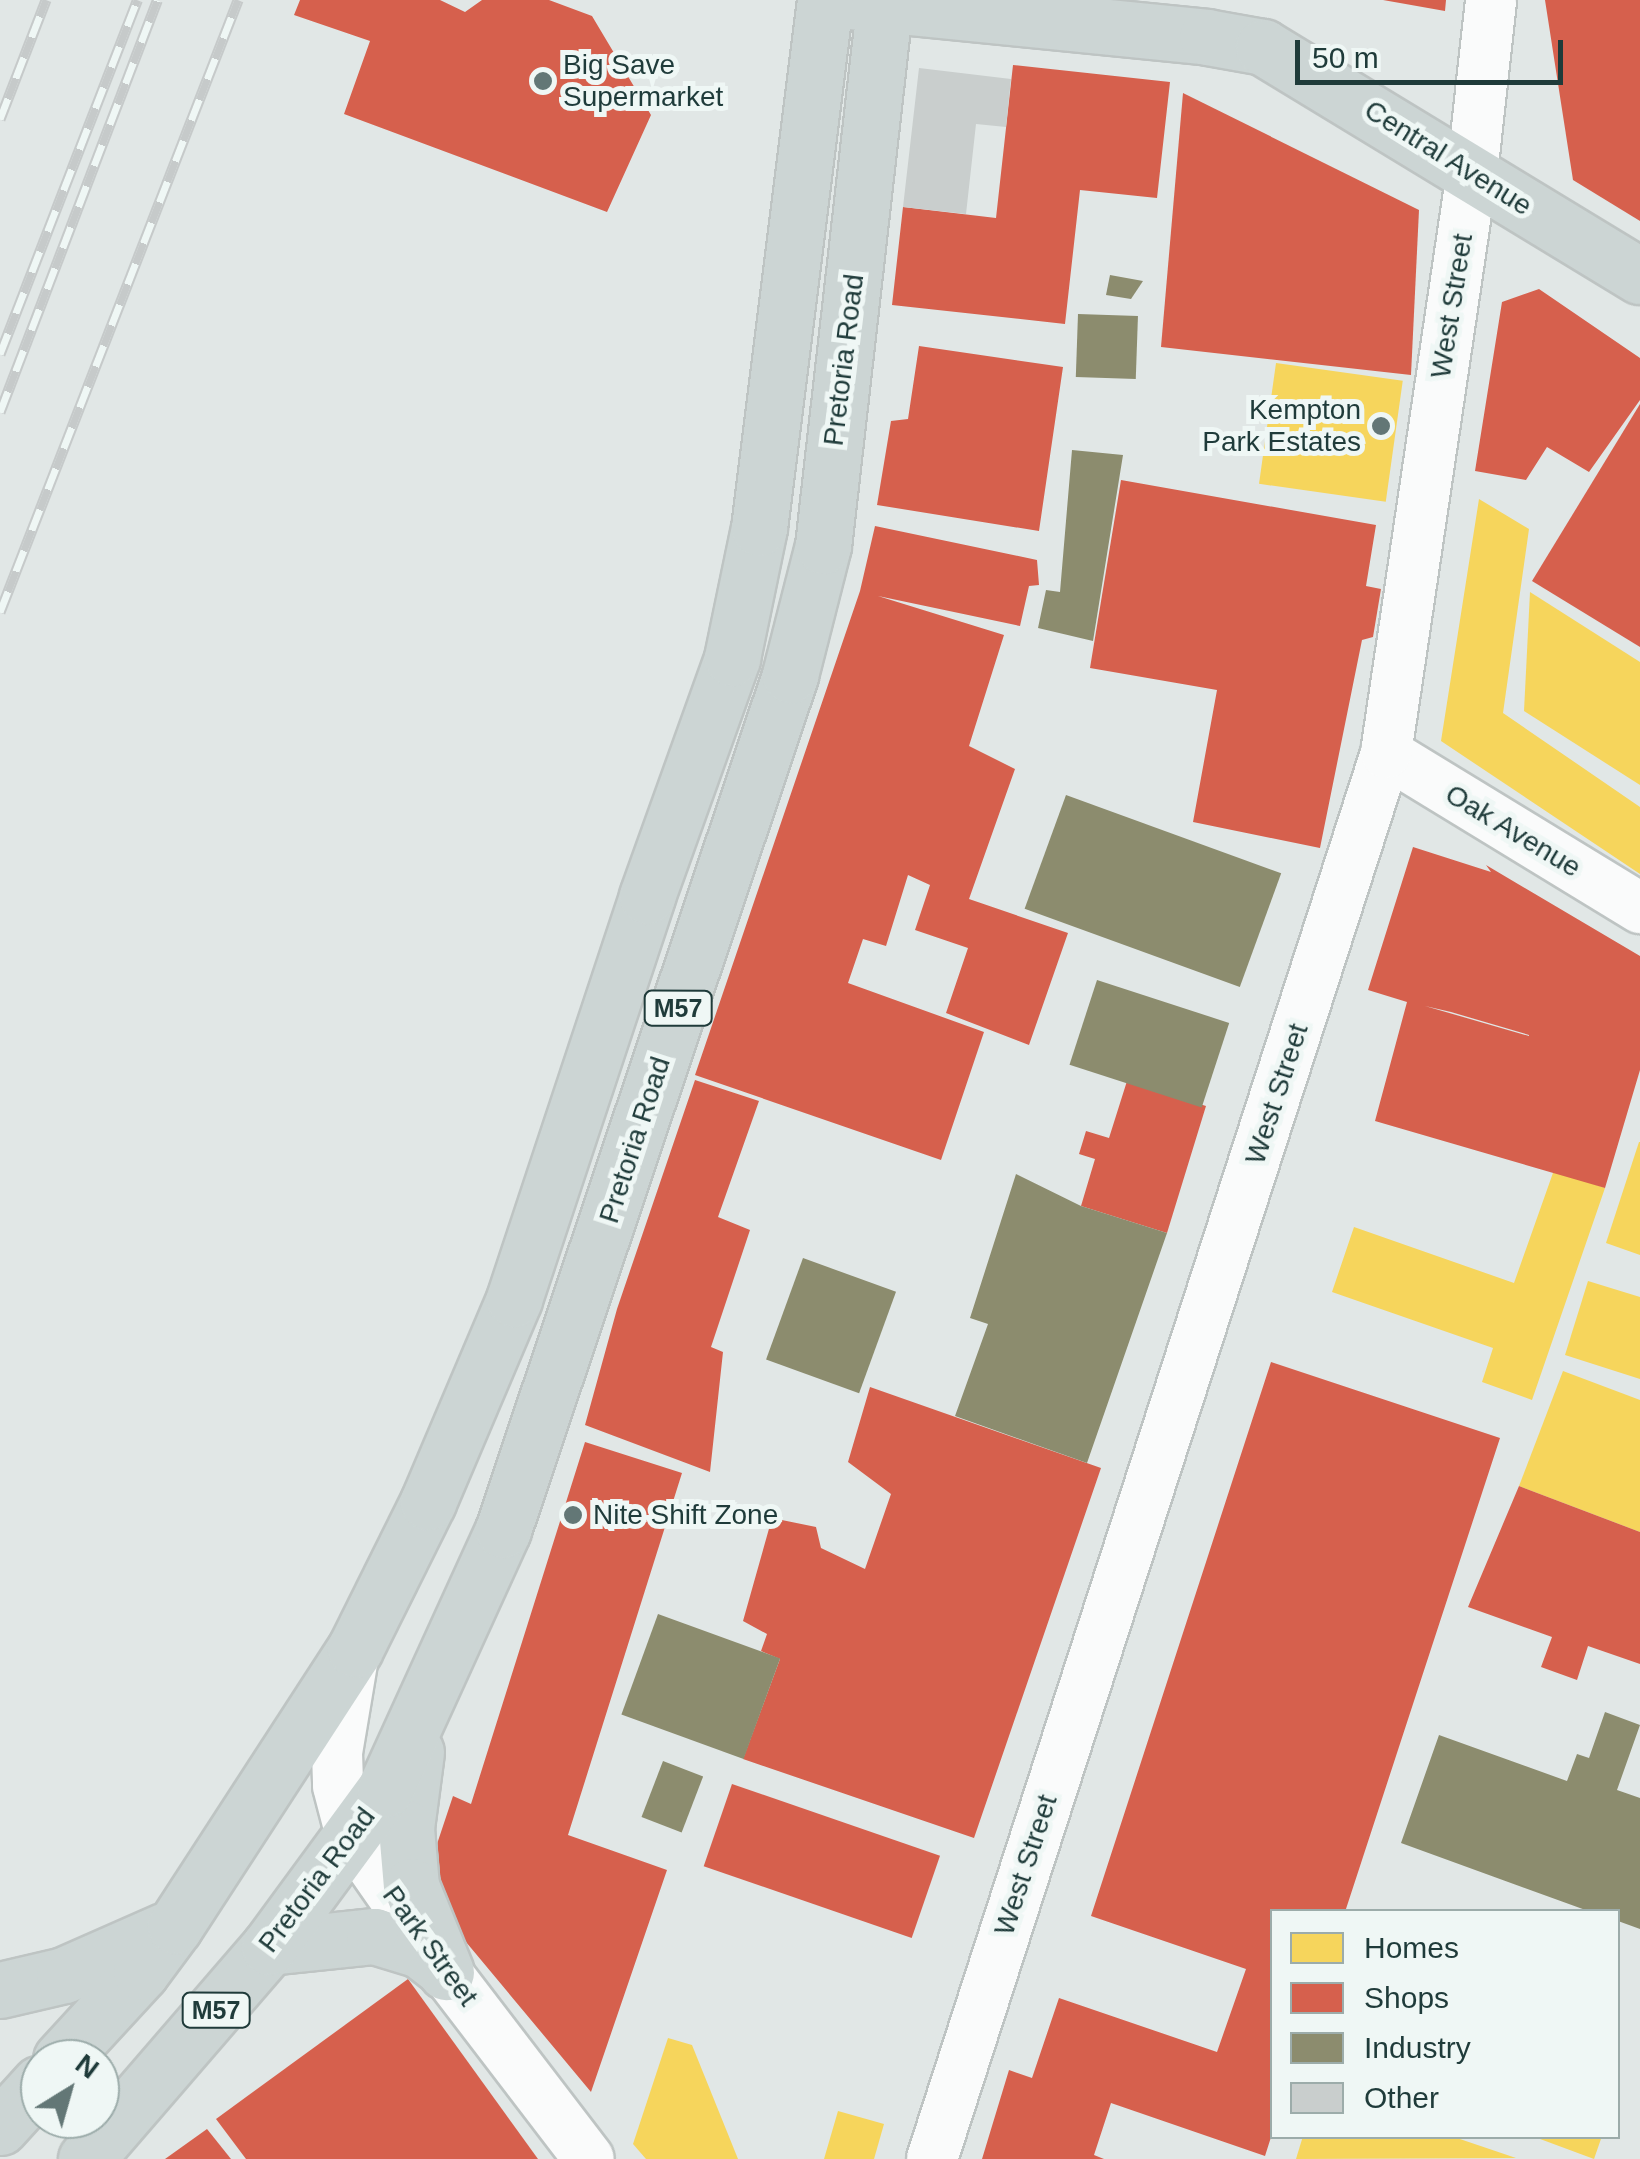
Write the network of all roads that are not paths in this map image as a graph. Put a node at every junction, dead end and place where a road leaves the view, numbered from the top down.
1 (825, 0) edge
2 (1491, 0) edge
3 (868, 1) edge
4 (1472, 173) junction
5 (1640, 276) edge
6 (1386, 753) junction
7 (1640, 908) edge
8 (355, 1649) junction
9 (422, 1714) junction
10 (351, 1836) junction
11 (175, 1926) junction
12 (269, 1947) junction
13 (445, 1970) junction
14 (0, 1990) edge
15 (79, 2039) edge
16 (163, 2073) junction
17 (120, 2093) edge
18 (20, 2104) edge
19 (0, 2126) edge
20 (12, 2159) edge
21 (86, 2159) edge
22 (589, 2159) edge
23 (932, 2159) edge

1 - 8 main road, M57
2 - 4 street, West Street
3 - 4 main road, Central Avenue
3 - 9 main road, Pretoria Road / M57
4 - 5 main road, Central Avenue
4 - 6 street, West Street
6 - 7 street, Oak Avenue
6 - 23 street, West Street
8 - 10 street, Park Street
8 - 11 main road, M57
9 - 10 main road, Pretoria Road / M57
9 - 13 main road
10 - 12 main road, Pretoria Road / M57
10 - 13 street, Park Street
11 - 14 main road
11 - 15 main road, M57
12 - 13 main road
12 - 16 main road, Pretoria Road / M57
13 - 22 street, Park Street
16 - 17 main road
16 - 21 main road, Pretoria Road / M57
18 - 19 main road
19 - 20 main road

